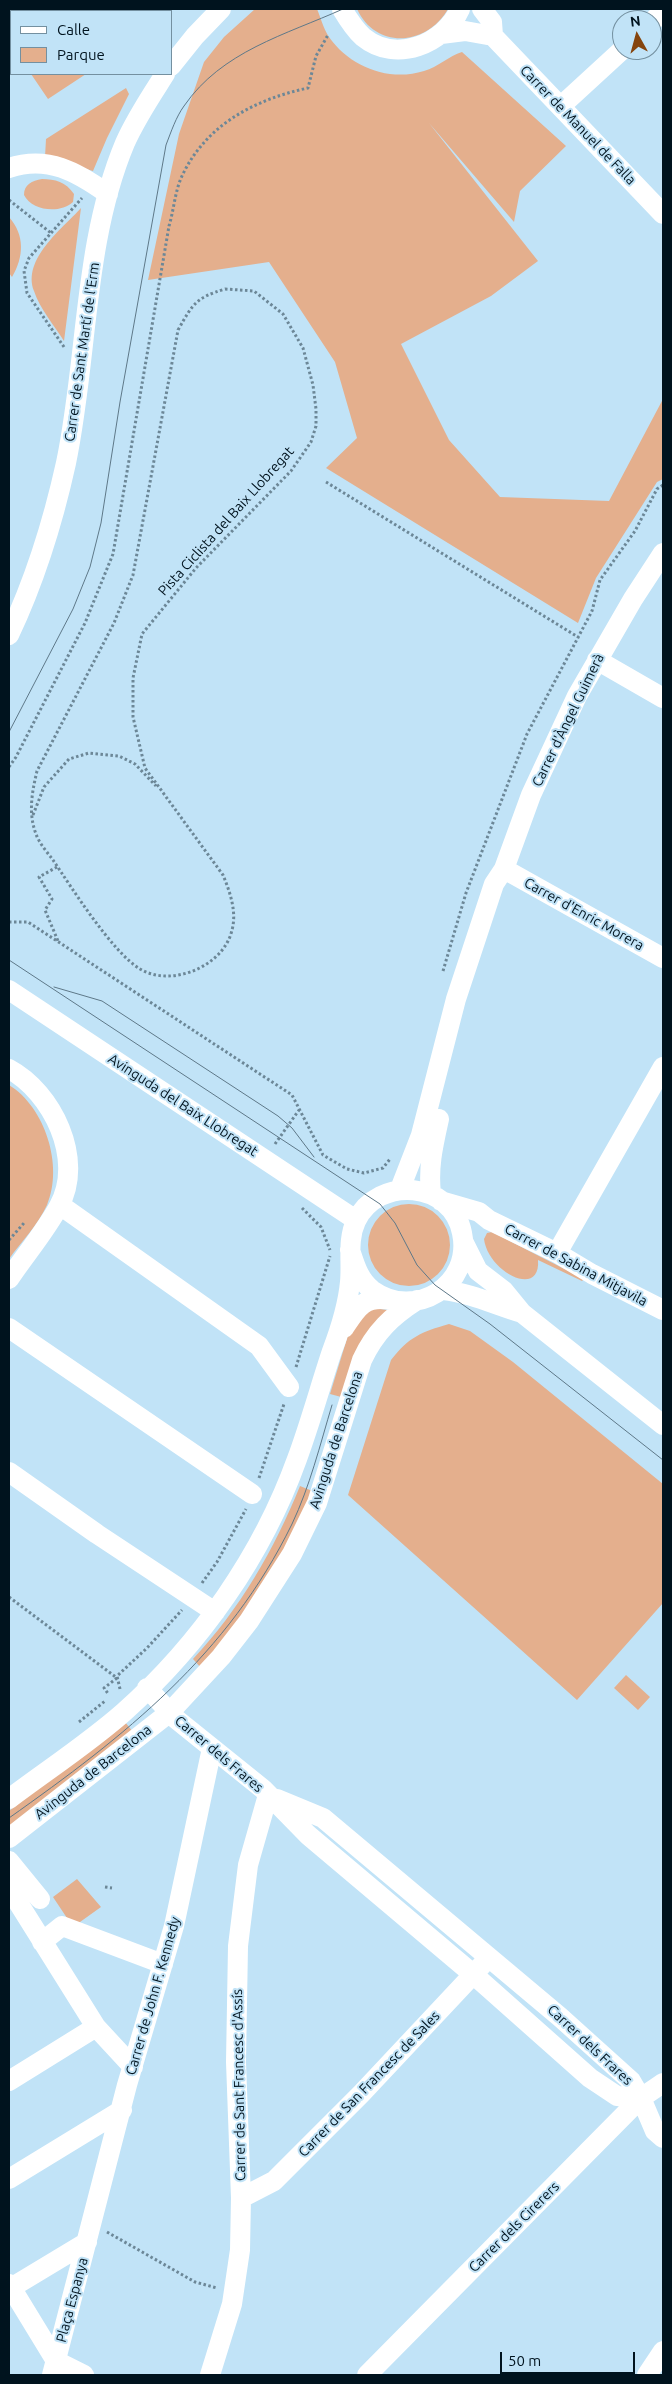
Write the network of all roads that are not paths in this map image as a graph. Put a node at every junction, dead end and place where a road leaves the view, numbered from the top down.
1 (221, 9) edge
2 (342, 9) edge
3 (460, 9) edge
4 (482, 9) edge
5 (441, 34) junction
6 (493, 36) junction
7 (612, 59) edge
8 (172, 65) edge
9 (164, 75) edge
10 (561, 106) junction
11 (9, 168) edge
12 (108, 194) junction
13 (663, 214) edge
14 (663, 553) edge
15 (9, 635) edge
16 (597, 660) junction
17 (663, 698) edge
18 (504, 869) junction
19 (663, 958) edge
20 (9, 990) edge
21 (663, 1067) edge
22 (9, 1069) edge
23 (400, 1189) junction
24 (436, 1198) junction
25 (60, 1205) junction
26 (356, 1220) junction
27 (489, 1220) junction
28 (463, 1236) junction
29 (350, 1250) junction
30 (557, 1253) junction
31 (9, 1279) edge
32 (442, 1290) junction
33 (392, 1300) junction
34 (418, 1300) junction
35 (663, 1310) edge
36 (522, 1313) junction
37 (9, 1328) edge
38 (336, 1340) junction
39 (289, 1387) road end
40 (663, 1425) edge
41 (9, 1472) edge
42 (252, 1494) road end
43 (215, 1612) junction
44 (147, 1688) junction
45 (170, 1712) junction
46 (212, 1748) junction
47 (268, 1795) junction
48 (9, 1799) edge
49 (9, 1838) edge
50 (9, 1861) edge
51 (9, 1888) edge
52 (40, 1899) dead end
53 (42, 1942) junction
54 (488, 1958) junction
55 (163, 1964) junction
56 (474, 1975) junction
57 (96, 2027) junction
58 (133, 2067) junction
59 (9, 2081) edge
60 (663, 2083) edge
61 (642, 2098) junction
62 (122, 2110) junction
63 (663, 2138) edge
64 (9, 2179) edge
65 (240, 2198) junction
66 (87, 2242) junction
67 (10, 2287) edge
68 (663, 2351) edge
69 (54, 2368) edge
70 (84, 2375) edge
71 (210, 2375) edge
72 (367, 2375) edge
73 (647, 2375) edge

1 - 8 street
2 - 5 street
3 - 5 street
4 - 6 street, Carrer de Manuel de Falla
5 - 6 street
6 - 10 street, Carrer de Manuel de Falla
7 - 10 street
9 - 12 street, Carrer de Sant Martí de l'Erm
10 - 13 street, Carrer de Manuel de Falla
11 - 12 street
12 - 15 street, Carrer de Sant Martí de l'Erm
14 - 16 street, Carrer d'Àngel Guimerà
16 - 17 street
16 - 18 street, Carrer d'Àngel Guimerà
18 - 19 street, Carrer d'Enric Morera
18 - 23 street, Carrer d'Àngel Guimerà
18 - 24 street, Carrer d'Àngel Guimerà
20 - 26 street, Avinguda del Baix Llobregat
21 - 30 street
22 - 25 street
23 - 24 street
23 - 26 street
24 - 27 street, Carrer de Sabina Mitjavila
24 - 28 street
25 - 31 street
25 - 39 street
26 - 29 street
27 - 28 street, Carrer de Sabina Mitjavila
27 - 30 street, Carrer de Sabina Mitjavila
28 - 32 street
28 - 36 street
29 - 33 street
29 - 38 street
30 - 35 street, Carrer de Sabina Mitjavila
32 - 34 street
32 - 36 street
33 - 34 street
33 - 38 street
34 - 45 street, Avinguda de Barcelona
36 - 40 street
37 - 42 street
38 - 43 street, Avinguda de Barcelona
41 - 43 street
43 - 44 street, Avinguda de Barcelona
44 - 45 street, Carrer dels Frares
44 - 48 street, Avinguda de Barcelona
45 - 46 street, Carrer dels Frares
45 - 49 street, Avinguda de Barcelona
46 - 47 street, Carrer dels Frares
46 - 55 street, Carrer de John F. Kennedy
47 - 54 street, Carrer dels Frares
47 - 56 street, Carrer dels Frares
47 - 65 street, Carrer de Sant Francesc d'Assís
50 - 52 street
51 - 53 street
53 - 55 street
53 - 57 street
54 - 56 street, Carrer de San Francesc de Sales
54 - 61 street, Carrer dels Frares
55 - 58 street, Carrer de John F. Kennedy
56 - 61 street, Carrer dels Frares
56 - 65 street, Carrer de San Francesc de Sales
57 - 58 street
57 - 59 street
58 - 62 street, Carrer de John F. Kennedy
60 - 61 street, Carrer dels Cirerers
61 - 63 street
61 - 72 street, Carrer dels Cirerers
62 - 64 street
62 - 66 street, Carrer de John F. Kennedy
65 - 71 street, Carrer de Sant Francesc d'Assís
66 - 67 street, Plaça Espanya
66 - 69 street, Plaça Espanya
67 - 69 street, Plaça Espanya
68 - 73 street
69 - 70 street

